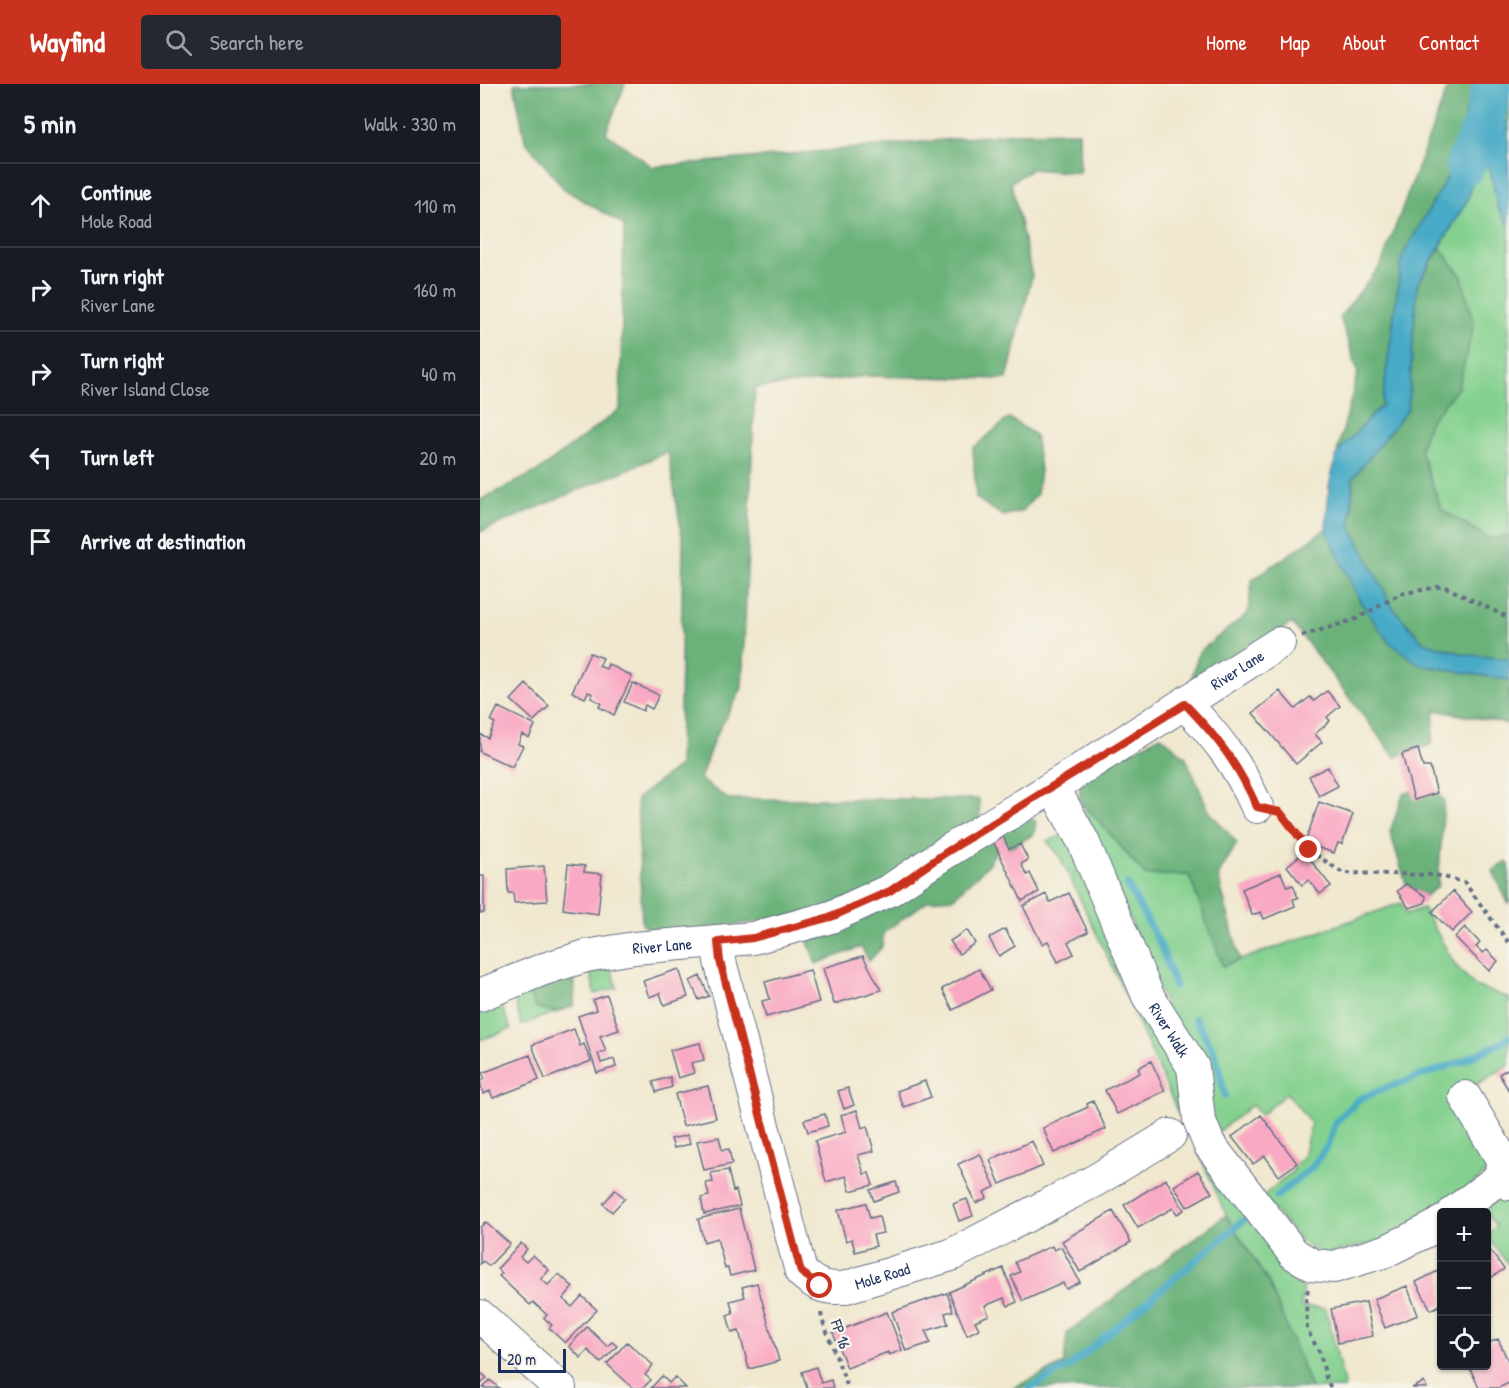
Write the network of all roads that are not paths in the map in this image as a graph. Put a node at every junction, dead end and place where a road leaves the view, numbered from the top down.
1 (1279, 643) road end
2 (1185, 704) junction
3 (1053, 787) junction
4 (1257, 807) road end
5 (718, 942) junction
6 (480, 995) edge
7 (1465, 1097) dead end
8 (1170, 1135) dead end
9 (1505, 1181) edge
10 (1461, 1208) edge
11 (1437, 1225) edge
12 (480, 1316) edge
13 (560, 1388) edge

1 - 2 street, River Lane
2 - 3 street, River Lane
2 - 4 street
3 - 5 street, River Lane
3 - 11 street, River Walk
5 - 6 street, River Lane
5 - 8 street, Mole Road
7 - 9 street
9 - 10 street
12 - 13 street

